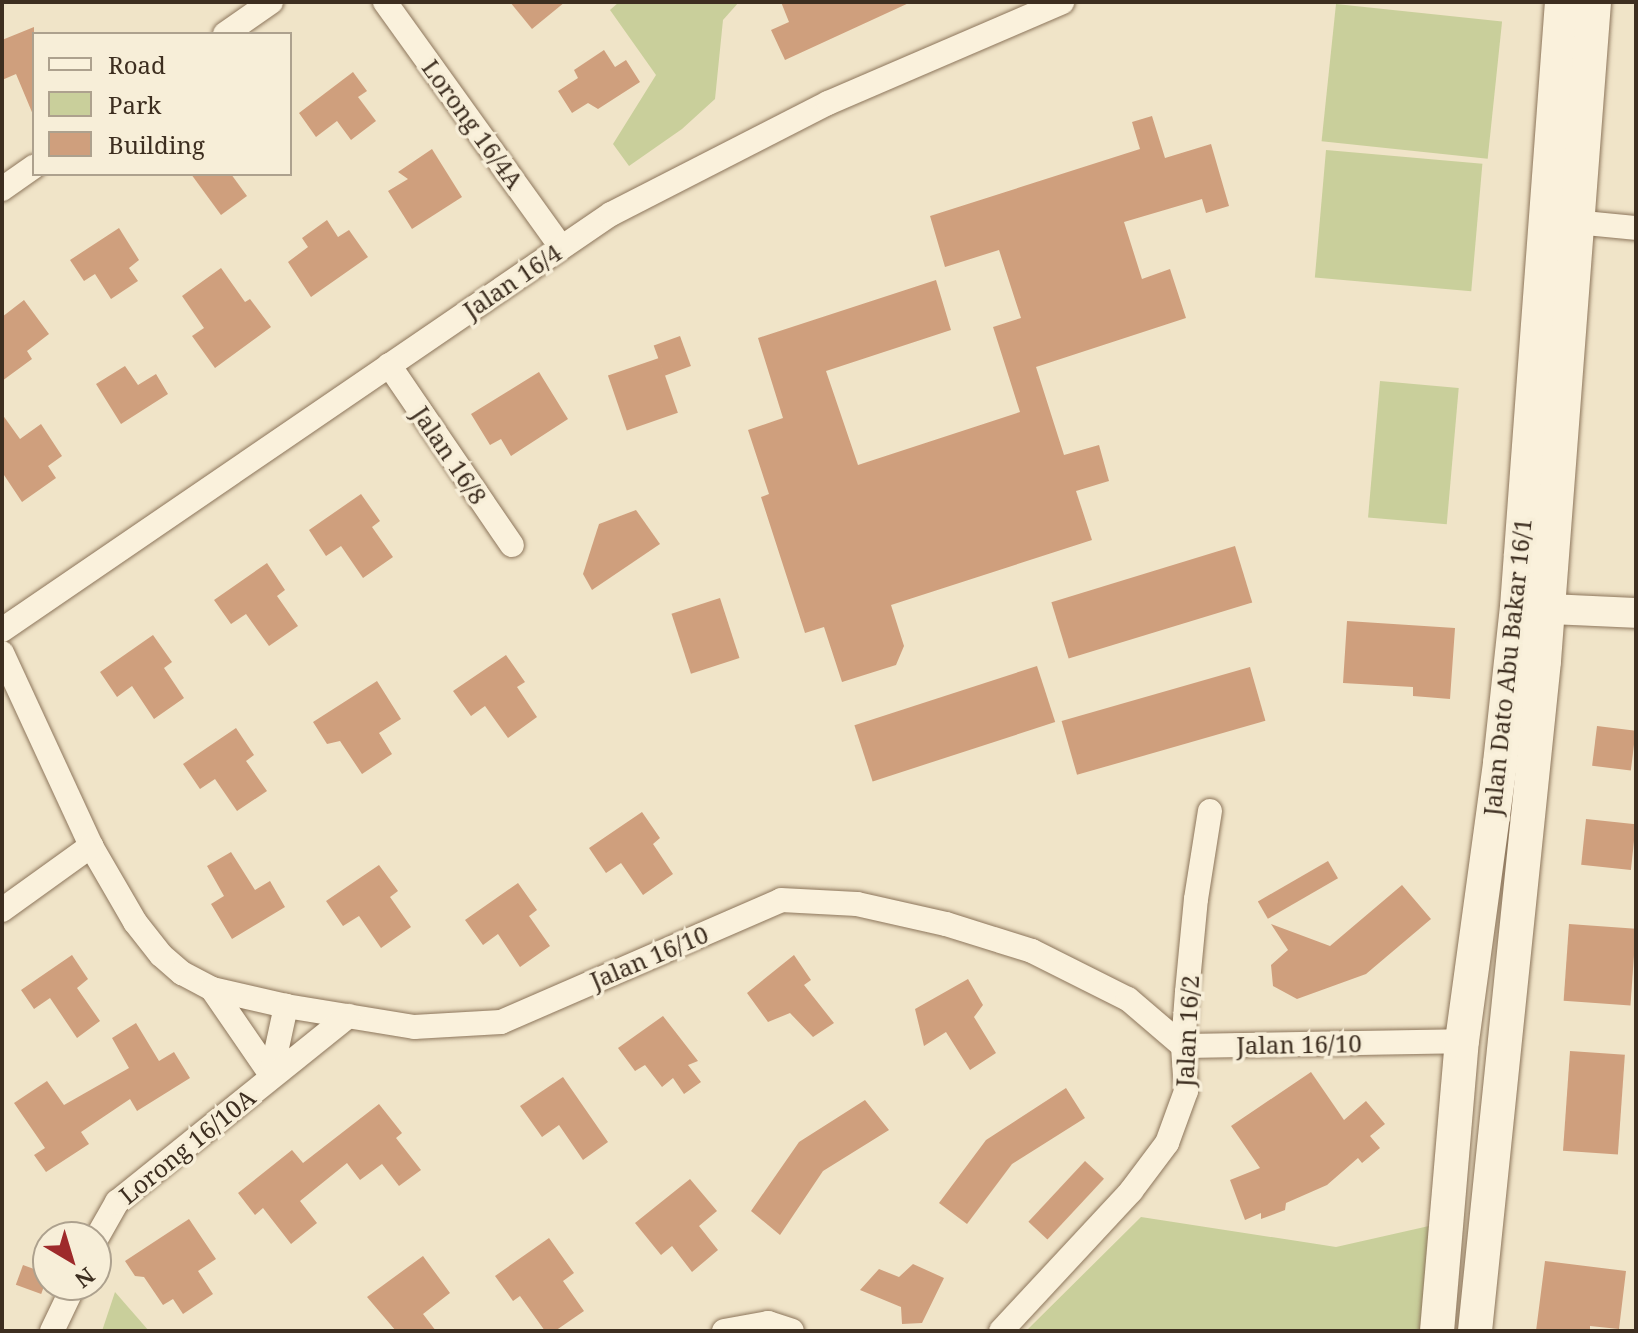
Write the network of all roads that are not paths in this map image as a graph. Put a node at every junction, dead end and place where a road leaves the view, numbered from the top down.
1 (271, 2) edge
2 (385, 2) edge
3 (1062, 2) edge
4 (1562, 2) edge
5 (1594, 2) edge
6 (228, 32) edge
7 (32, 168) edge
8 (2, 189) edge
9 (1575, 222) junction
10 (1636, 228) edge
11 (561, 247) junction
12 (389, 365) junction
13 (512, 545) dead end
14 (1532, 608) junction
15 (1636, 613) edge
16 (2, 630) edge
17 (2, 653) edge
18 (1210, 811) dead end
19 (91, 846) junction
20 (2, 910) edge
21 (212, 989) junction
22 (286, 1006) junction
23 (348, 1016) junction
24 (1462, 1041) junction
25 (1183, 1046) junction
26 (271, 1075) junction
27 (106, 1221) edge
28 (66, 1301) edge
29 (52, 1331) edge
30 (724, 1331) edge
31 (792, 1331) edge
32 (1001, 1331) edge
33 (1437, 1331) edge
34 (1475, 1331) edge

1 - 6 street
2 - 11 street, Lorong 16/4A
3 - 11 street, Jalan 16/4
4 - 14 main road, Jalan Dato Abu Bakar 16/1
5 - 9 main road, Jalan Dato Abu Bakar 16/1
7 - 8 street
9 - 10 street
9 - 14 main road, Jalan Dato Abu Bakar 16/1
11 - 12 street, Jalan 16/4
12 - 13 street, Jalan 16/8
12 - 16 street, Jalan 16/4
14 - 15 street
14 - 24 main road, Jalan Dato Abu Bakar 16/1
14 - 34 main road, Jalan Dato Abu Bakar 16/1
17 - 19 street, Jalan 16/10
18 - 25 street, Jalan 16/2
19 - 20 street
19 - 21 street, Jalan 16/10
21 - 22 street, Jalan 16/10
21 - 26 street
22 - 23 street, Jalan 16/10
22 - 26 street, Lorong 16/10A
23 - 25 street, Jalan 16/10
23 - 26 street
24 - 25 street, Jalan 16/10
24 - 33 main road, Jalan Dato Abu Bakar 16/1
25 - 32 street, Jalan 16/2
26 - 27 street, Lorong 16/10A
28 - 29 street
30 - 31 street

